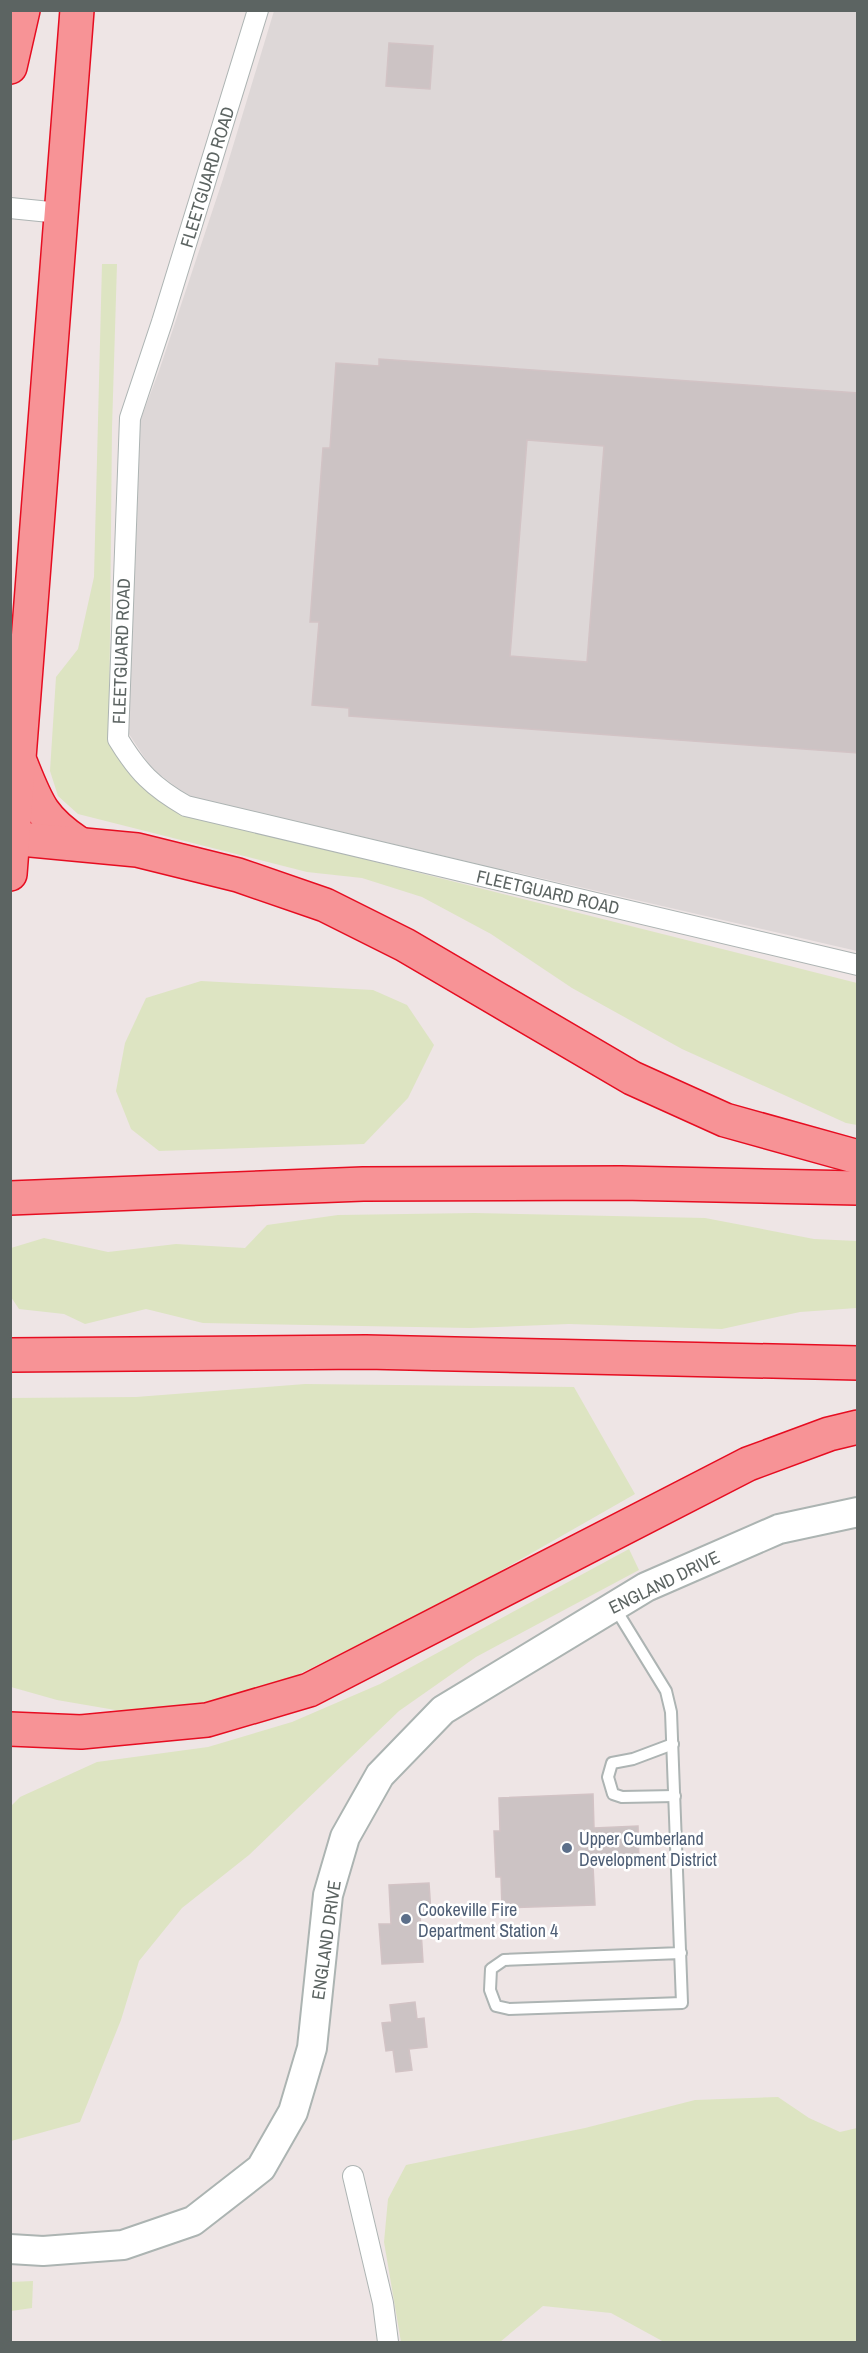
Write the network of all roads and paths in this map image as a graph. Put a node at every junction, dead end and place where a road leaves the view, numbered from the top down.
1 (12, 10) edge
2 (23, 10) edge
3 (77, 10) edge
4 (258, 10) edge
5 (10, 27) edge
6 (10, 68) edge
7 (10, 208) edge
8 (60, 213) junction
9 (19, 759) junction
10 (12, 838) edge
11 (78, 843) junction
12 (10, 874) edge
13 (858, 965) edge
14 (858, 1157) edge
15 (858, 1188) edge
16 (10, 1198) edge
17 (10, 1355) edge
18 (858, 1363) edge
19 (858, 1427) edge
20 (858, 1512) edge
21 (613, 1606) junction
22 (15, 1732) edge
23 (673, 1744) junction
24 (675, 1796) junction
25 (681, 1953) junction
26 (353, 2176) dead end
27 (10, 2249) edge
28 (388, 2343) edge

1 - 5 highway
2 - 6 highway
3 - 8 highway
4 - 13 street, FLEETGUARD ROAD
7 - 8 street
8 - 9 highway
9 - 10 highway
9 - 11 highway
10 - 11 highway
10 - 12 highway
11 - 14 highway
15 - 16 highway
17 - 18 highway
19 - 22 highway
20 - 21 street, ENGLAND DRIVE
21 - 23 lane
21 - 27 street, ENGLAND DRIVE
23 - 24 lane
23 - 24 lane
24 - 25 lane
25 - 25 lane
26 - 28 street

